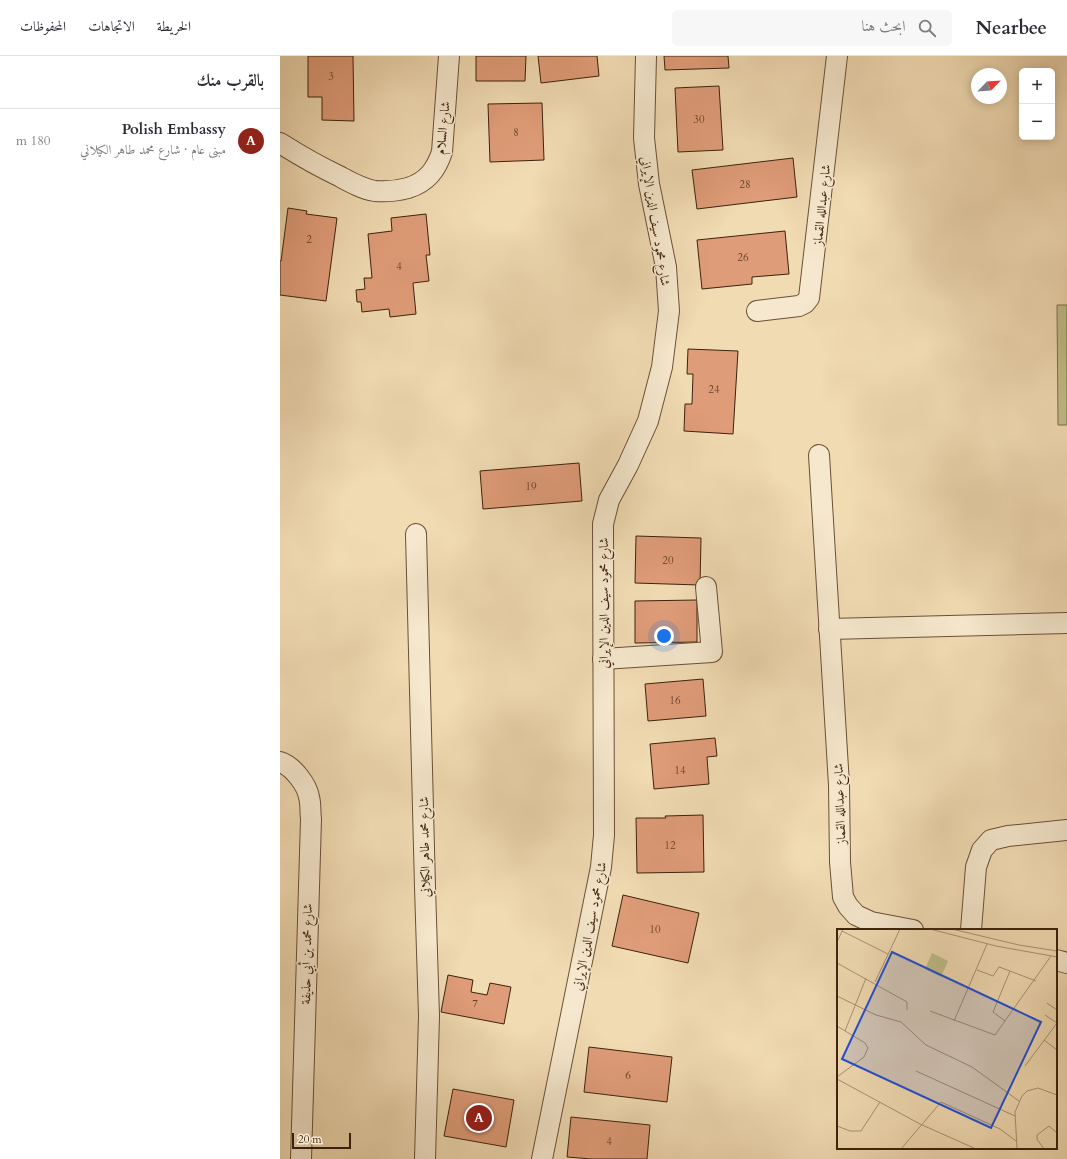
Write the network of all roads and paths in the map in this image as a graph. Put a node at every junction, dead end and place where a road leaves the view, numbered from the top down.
1 (449, 56) edge
2 (646, 56) edge
3 (838, 56) edge
4 (280, 143) edge
5 (757, 311) dead end
6 (819, 455) dead end
7 (416, 534) dead end
8 (706, 587) dead end
9 (1067, 623) edge
10 (829, 629) junction
11 (603, 659) junction
12 (280, 762) edge
13 (1067, 830) edge
14 (908, 929) edge
15 (971, 929) edge
16 (1057, 960) edge
17 (1067, 963) edge
18 (301, 1159) edge
19 (425, 1159) edge
20 (542, 1159) edge

1 - 4 street, شارع السلام
2 - 11 street, شارع محمود سيف الدين الإيراني
3 - 5 street, شارع عبدالله القماز
6 - 10 street, شارع عبدالله القماز
7 - 19 street, شارع محمد طاهر الكيلاني
8 - 11 street
9 - 10 street
10 - 14 street, شارع عبدالله القماز
11 - 20 street, شارع محمود سيف الدين الإيراني
12 - 18 street, شارع محمد بن أبي حذيفة
13 - 15 street
16 - 17 street

